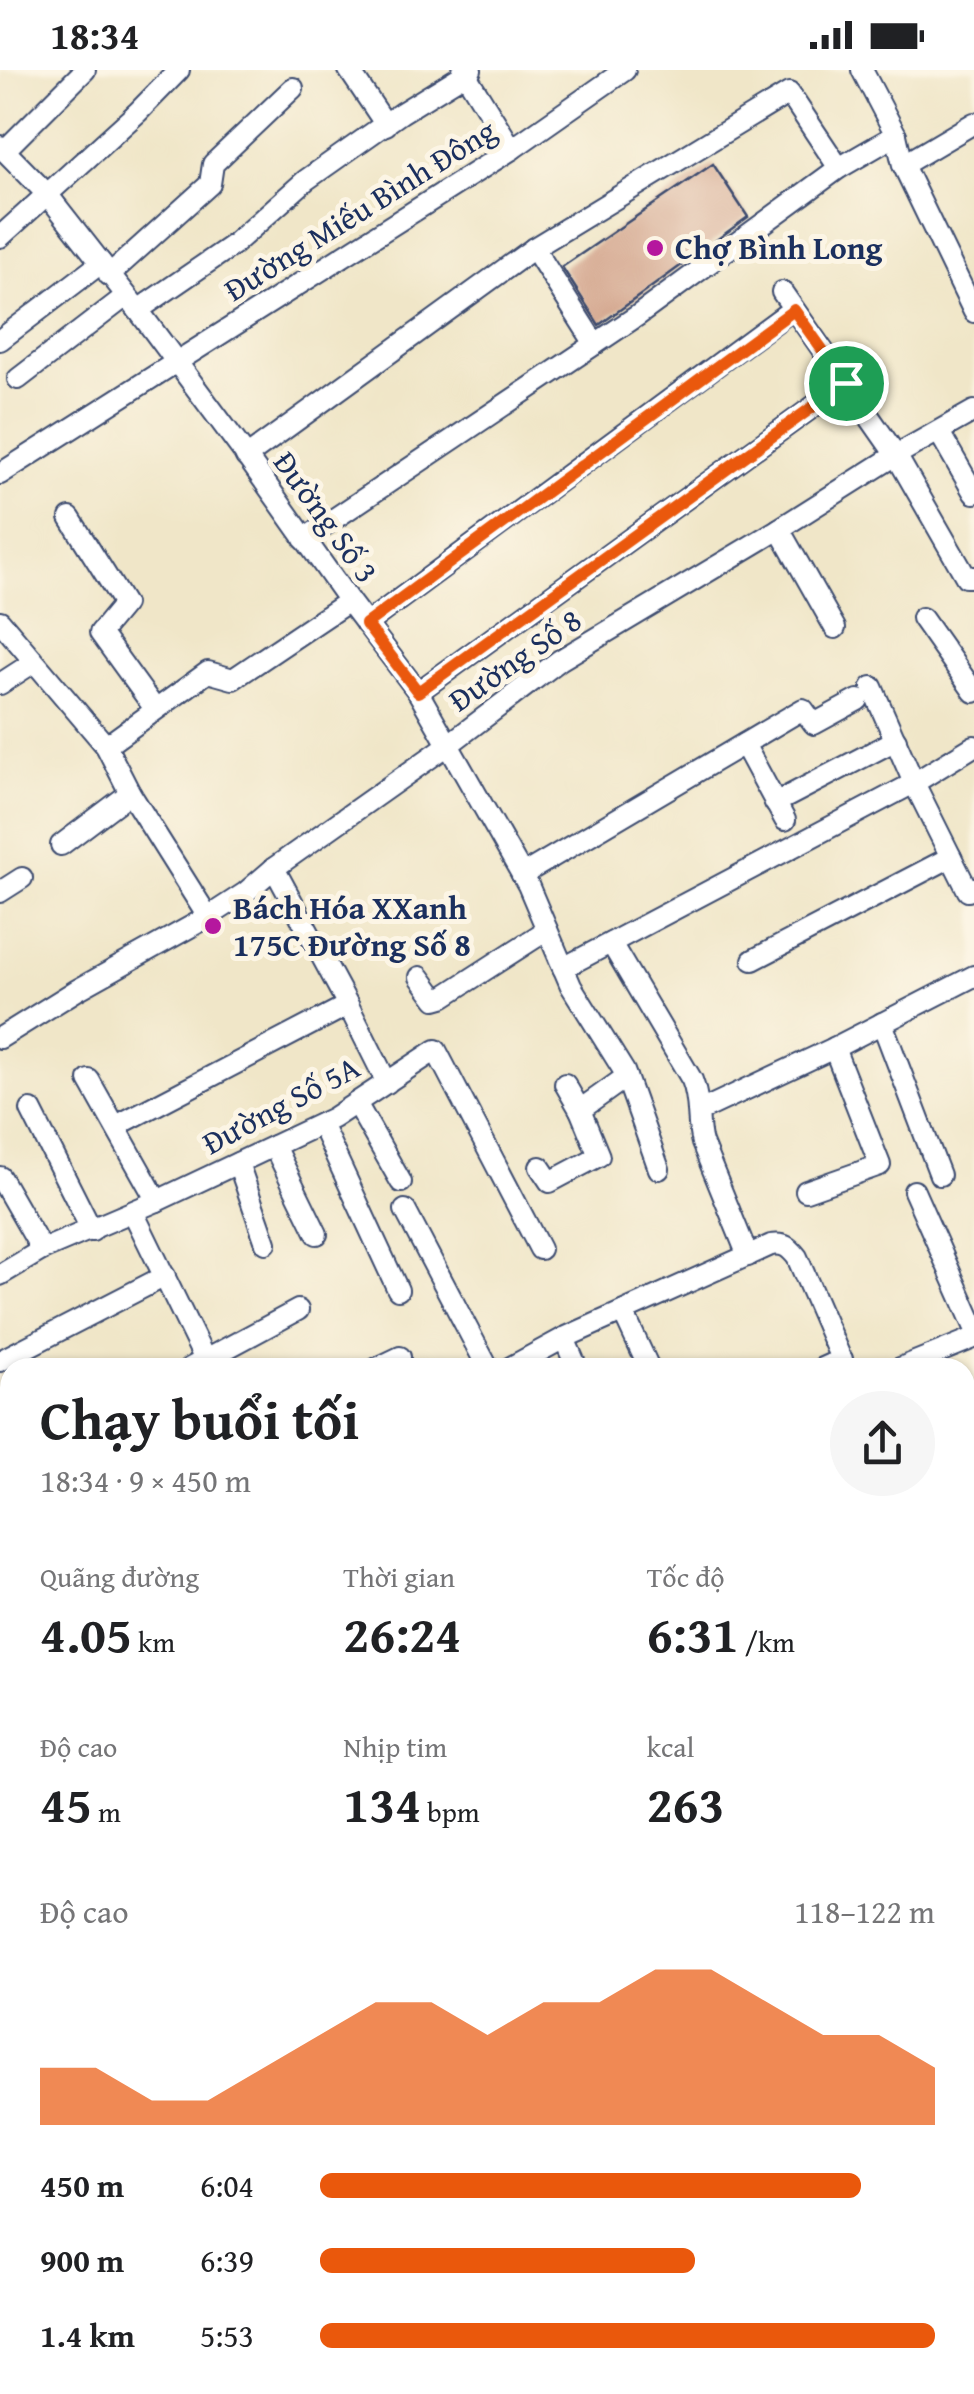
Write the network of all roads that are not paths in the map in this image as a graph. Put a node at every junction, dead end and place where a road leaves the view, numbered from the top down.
1 (85, 70) edge
2 (179, 70) edge
3 (349, 70) edge
4 (624, 70) edge
5 (862, 70) edge
6 (467, 71) edge
7 (292, 88) dead end
8 (974, 123) edge
9 (386, 125) junction
10 (896, 135) junction
11 (2, 149) edge
12 (512, 149) junction
13 (903, 165) junction
14 (838, 168) junction
15 (47, 194) junction
16 (0, 237) edge
17 (534, 248) junction
18 (105, 269) junction
19 (967, 282) edge
20 (132, 303) junction
21 (974, 312) edge
22 (0, 340) edge
23 (594, 344) junction
24 (176, 363) junction
25 (18, 379) dead end
26 (846, 383) junction
27 (974, 410) edge
28 (938, 432) junction
29 (896, 455) junction
30 (246, 457) junction
31 (0, 474) edge
32 (974, 492) edge
33 (70, 518) dead end
34 (779, 529) junction
35 (304, 539) junction
36 (974, 577) edge
37 (349, 601) junction
38 (922, 618) dead end
39 (0, 621) edge
40 (366, 624) junction
41 (835, 628) dead end
42 (34, 662) junction
43 (0, 684) edge
44 (418, 692) junction
45 (974, 692) edge
46 (155, 709) junction
47 (896, 740) junction
48 (448, 744) junction
49 (744, 744) junction
50 (106, 746) junction
51 (974, 746) edge
52 (914, 783) junction
53 (130, 793) junction
54 (61, 846) dead end
55 (951, 857) junction
56 (274, 868) junction
57 (522, 875) junction
58 (22, 878) dead end
59 (971, 889) edge
60 (0, 892) edge
61 (208, 917) junction
62 (548, 930) junction
63 (611, 943) junction
64 (753, 960) dead end
65 (563, 968) junction
66 (974, 976) edge
67 (420, 977) dead end
68 (348, 1005) junction
69 (882, 1023) junction
70 (0, 1038) edge
71 (834, 1048) junction
72 (626, 1077) junction
73 (89, 1080) dead end
74 (387, 1083) junction
75 (565, 1084) dead end
76 (356, 1104) junction
77 (31, 1110) dead end
78 (580, 1110) junction
79 (700, 1111) junction
80 (321, 1124) junction
81 (116, 1126) junction
82 (274, 1146) junction
83 (238, 1163) junction
84 (540, 1167) dead end
85 (660, 1169) dead end
86 (940, 1174) dead end
87 (0, 1177) edge
88 (401, 1182) dead end
89 (806, 1191) dead end
90 (914, 1191) dead end
91 (157, 1201) junction
92 (406, 1210) dead end
93 (133, 1212) junction
94 (92, 1231) junction
95 (317, 1234) dead end
96 (266, 1243) dead end
97 (540, 1249) dead end
98 (42, 1250) junction
99 (748, 1256) junction
100 (0, 1275) edge
101 (165, 1276) junction
102 (398, 1290) dead end
103 (298, 1310) dead end
104 (623, 1312) junction
105 (974, 1326) edge
106 (564, 1338) junction
107 (974, 1338) edge
108 (400, 1356) dead end
109 (6, 1358) edge
110 (199, 1358) edge
111 (212, 1358) edge
112 (396, 1358) edge
113 (483, 1358) edge
114 (527, 1358) edge
115 (573, 1358) edge
116 (644, 1358) edge
117 (833, 1358) edge
118 (925, 1358) edge

1 - 11 street
2 - 15 street
3 - 9 street
4 - 12 street, Đường Miếu Bình Đông
5 - 10 street
6 - 9 street
6 - 12 street
7 - 18 street
8 - 13 street
9 - 20 street
10 - 13 street
10 - 14 street
11 - 15 street, Đường Số 3
12 - 24 street, Đường Miếu Bình Đông
13 - 19 street
14 - 17 street
14 - 23 street
15 - 16 street
15 - 18 street, Đường Số 3
17 - 23 street
17 - 30 street
18 - 20 street, Đường Số 3
18 - 22 street
19 - 21 street
20 - 24 street, Đường Số 3
20 - 25 street
23 - 35 street
24 - 30 street, Đường Số 3
24 - 31 street, Đường Miếu Bình Đông
26 - 29 street
26 - 40 street
26 - 44 street
27 - 28 street, Đường Số 8
28 - 29 street, Đường Số 8
28 - 32 street
29 - 34 street, Đường Số 8
29 - 36 street
30 - 35 street, Đường Số 3
33 - 46 street
34 - 41 street
34 - 48 street, Đường Số 8
35 - 37 street, Đường Số 3
37 - 40 street, Đường Số 3
37 - 46 street
38 - 45 street
39 - 42 street
40 - 44 street, Đường Số 3
42 - 43 street
42 - 50 street
44 - 48 street, Đường Số 3
46 - 50 street
47 - 49 street
47 - 49 street
47 - 52 street
48 - 56 street, Đường Số 8
48 - 57 street, Đường Số 3
49 - 57 street
50 - 53 street
51 - 52 street
52 - 55 street
52 - 63 street
53 - 54 street
53 - 61 street
55 - 59 street
55 - 64 street
56 - 61 street, Đường Số 8
56 - 68 street
57 - 62 street, Đường Số 3
58 - 60 street
61 - 70 street, Đường Số 8
62 - 65 street, Đường Số 3
62 - 67 street
63 - 65 street
63 - 79 street
65 - 72 street, Đường Số 3
66 - 69 street
68 - 74 street
68 - 81 street
69 - 71 street
69 - 86 street
71 - 79 street
71 - 89 street
72 - 78 street
72 - 85 street, Đường Số 3
73 - 81 street
74 - 76 street, Đường Số 5A
74 - 97 street, Đường Số 5A
75 - 78 street
76 - 80 street, Đường Số 5A
76 - 88 street
77 - 94 street
78 - 84 street
79 - 99 street
80 - 82 street, Đường Số 5A
80 - 102 street
81 - 91 street
82 - 83 street, Đường Số 5A
82 - 95 street
83 - 91 street, Đường Số 5A
83 - 96 street
87 - 98 street
90 - 105 street
91 - 93 street, Đường Số 5A
92 - 113 street
93 - 94 street, Đường Số 5A
93 - 101 street
94 - 98 street, Đường Số 5A
98 - 100 street, Đường Số 5A
99 - 104 street
99 - 117 street
101 - 109 street
101 - 110 street
103 - 111 street
104 - 106 street
104 - 116 street
106 - 114 street
106 - 115 street
107 - 118 street
108 - 112 street

